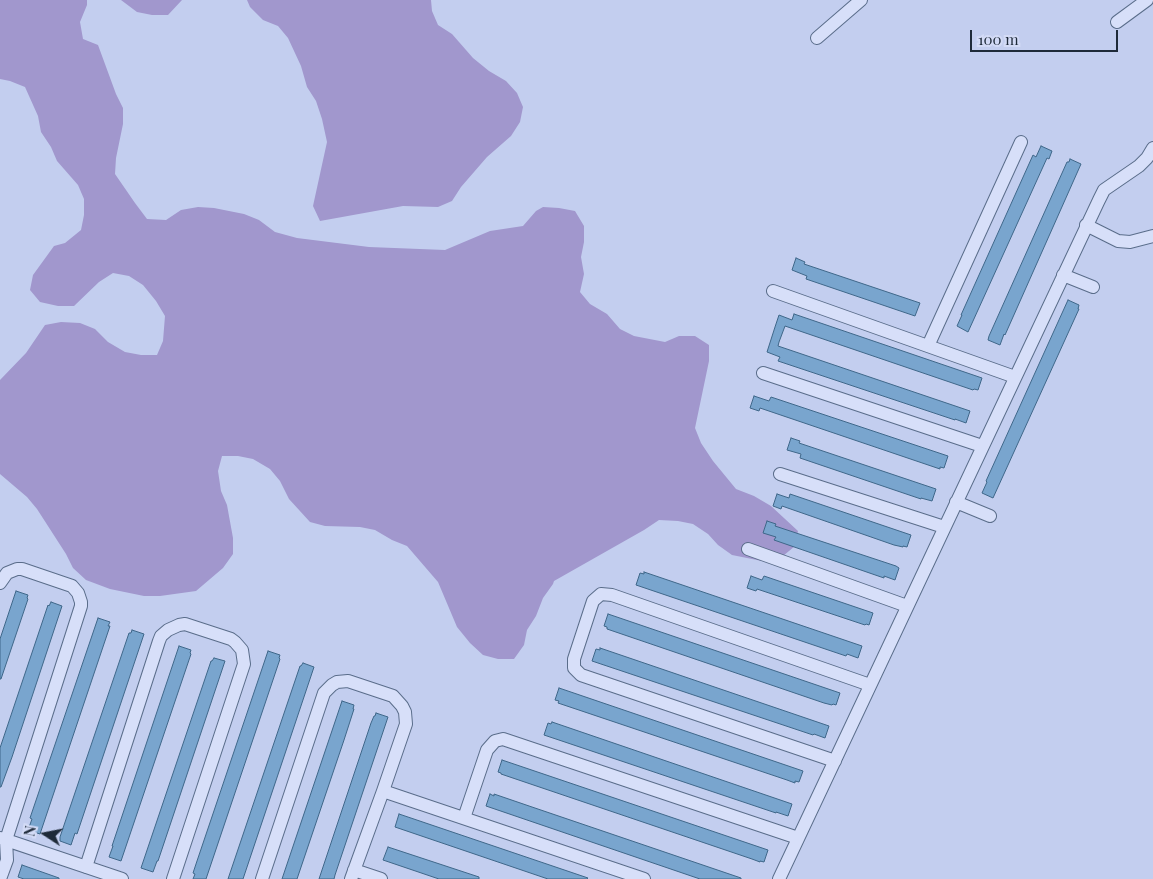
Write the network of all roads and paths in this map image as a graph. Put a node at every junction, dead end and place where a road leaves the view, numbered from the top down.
1 (861, 0) edge
2 (1146, 0) edge
3 (1117, 22) dead end
4 (817, 38) dead end
5 (1021, 142) dead end
6 (1153, 148) edge
7 (1086, 225) junction
8 (1153, 236) edge
9 (1063, 275) junction
10 (1093, 287) dead end
11 (773, 291) dead end
12 (928, 346) junction
13 (763, 373) dead end
14 (1015, 377) junction
15 (982, 446) junction
16 (780, 474) dead end
17 (956, 502) junction
18 (990, 516) dead end
19 (944, 527) junction
20 (748, 549) dead end
21 (0, 583) edge
22 (908, 606) junction
23 (870, 685) junction
24 (835, 761) junction
25 (383, 791) junction
26 (464, 818) junction
27 (798, 838) junction
28 (2, 841) edge
29 (86, 867) junction
30 (353, 874) edge
31 (0, 879) edge
32 (122, 879) edge
33 (173, 879) edge
34 (262, 879) edge
35 (381, 879) edge
36 (644, 879) edge
37 (779, 879) edge

1 - 4 street
2 - 3 street
5 - 12 street
6 - 7 street
7 - 8 street
7 - 9 street
9 - 10 street
9 - 14 street
11 - 12 street
12 - 14 street
13 - 15 street
14 - 15 street
15 - 17 street
16 - 19 street
17 - 18 street
17 - 19 street
19 - 22 street
20 - 22 street
21 - 28 street
22 - 23 street
23 - 24 street
23 - 24 street
24 - 27 street
25 - 26 street
25 - 30 street
25 - 34 street
26 - 27 street
26 - 36 street
27 - 37 street
28 - 29 street
28 - 31 street
29 - 32 street
29 - 33 street
30 - 35 street

